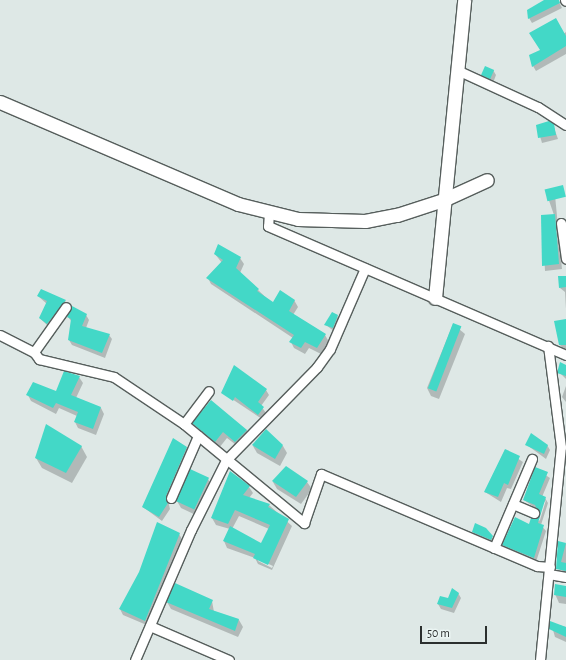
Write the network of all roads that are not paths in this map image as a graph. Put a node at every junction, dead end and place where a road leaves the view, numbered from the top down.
1 (464, 0) edge
2 (457, 70) junction
3 (0, 102) edge
4 (566, 124) edge
5 (487, 180) dead end
6 (443, 200) junction
7 (269, 213) junction
8 (561, 223) dead end
9 (566, 259) edge
10 (365, 268) junction
11 (435, 298) junction
12 (66, 307) dead end
13 (0, 335) edge
14 (548, 346) junction
15 (34, 352) junction
16 (566, 354) edge
17 (209, 391) dead end
18 (184, 424) junction
19 (562, 426) edge
20 (198, 436) junction
21 (532, 459) dead end
22 (226, 460) junction
23 (171, 498) dead end
24 (513, 504) junction
25 (534, 513) dead end
26 (494, 548) junction
27 (549, 571) junction
28 (566, 577) edge
29 (150, 626) junction
30 (542, 659) edge
31 (135, 660) edge
32 (229, 660) edge

1 - 2 street
2 - 4 street
2 - 6 street
3 - 7 street
5 - 6 street
6 - 7 street
6 - 11 street
7 - 10 street
8 - 9 street
10 - 11 street
10 - 22 street
11 - 14 street
12 - 15 street
13 - 15 street
14 - 16 street
14 - 19 street
15 - 18 street
17 - 18 street
18 - 20 street
19 - 27 street
20 - 22 street
20 - 23 street
21 - 24 street
22 - 26 street
22 - 29 street
24 - 25 street
24 - 26 street
26 - 27 street
27 - 28 street
27 - 30 street
29 - 31 street
29 - 32 street

